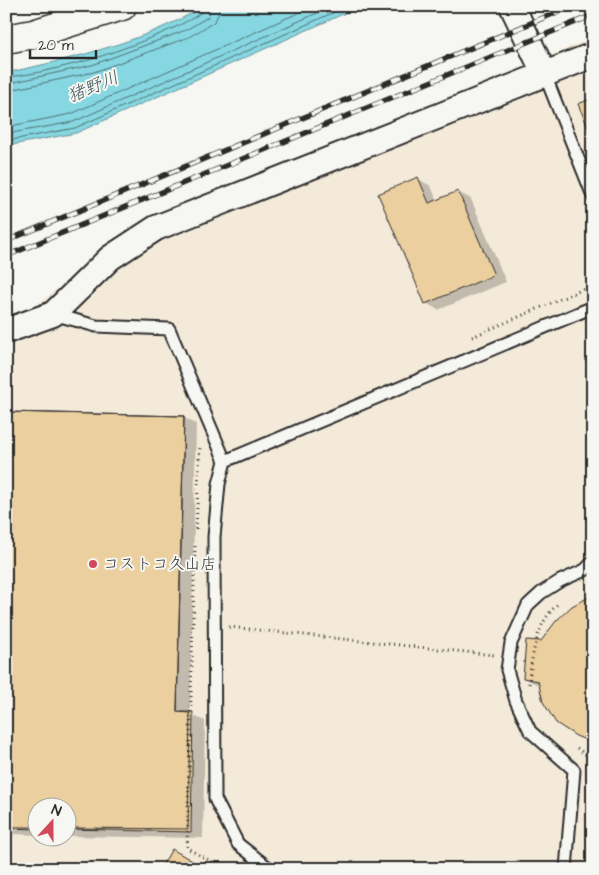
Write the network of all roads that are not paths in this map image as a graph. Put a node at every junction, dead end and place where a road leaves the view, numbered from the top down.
1 (122, 6) edge
2 (512, 6) edge
3 (6, 39) edge
4 (593, 55) edge
5 (544, 75) junction
6 (593, 196) edge
7 (593, 307) edge
8 (53, 314) junction
9 (6, 331) edge
10 (225, 461) junction
11 (593, 562) edge
12 (270, 869) edge
13 (566, 869) edge

1 - 3 main road
2 - 5 street
4 - 5 street
5 - 6 lane
5 - 8 street
7 - 10 lane
8 - 9 street
8 - 10 lane
10 - 12 lane
11 - 13 lane

